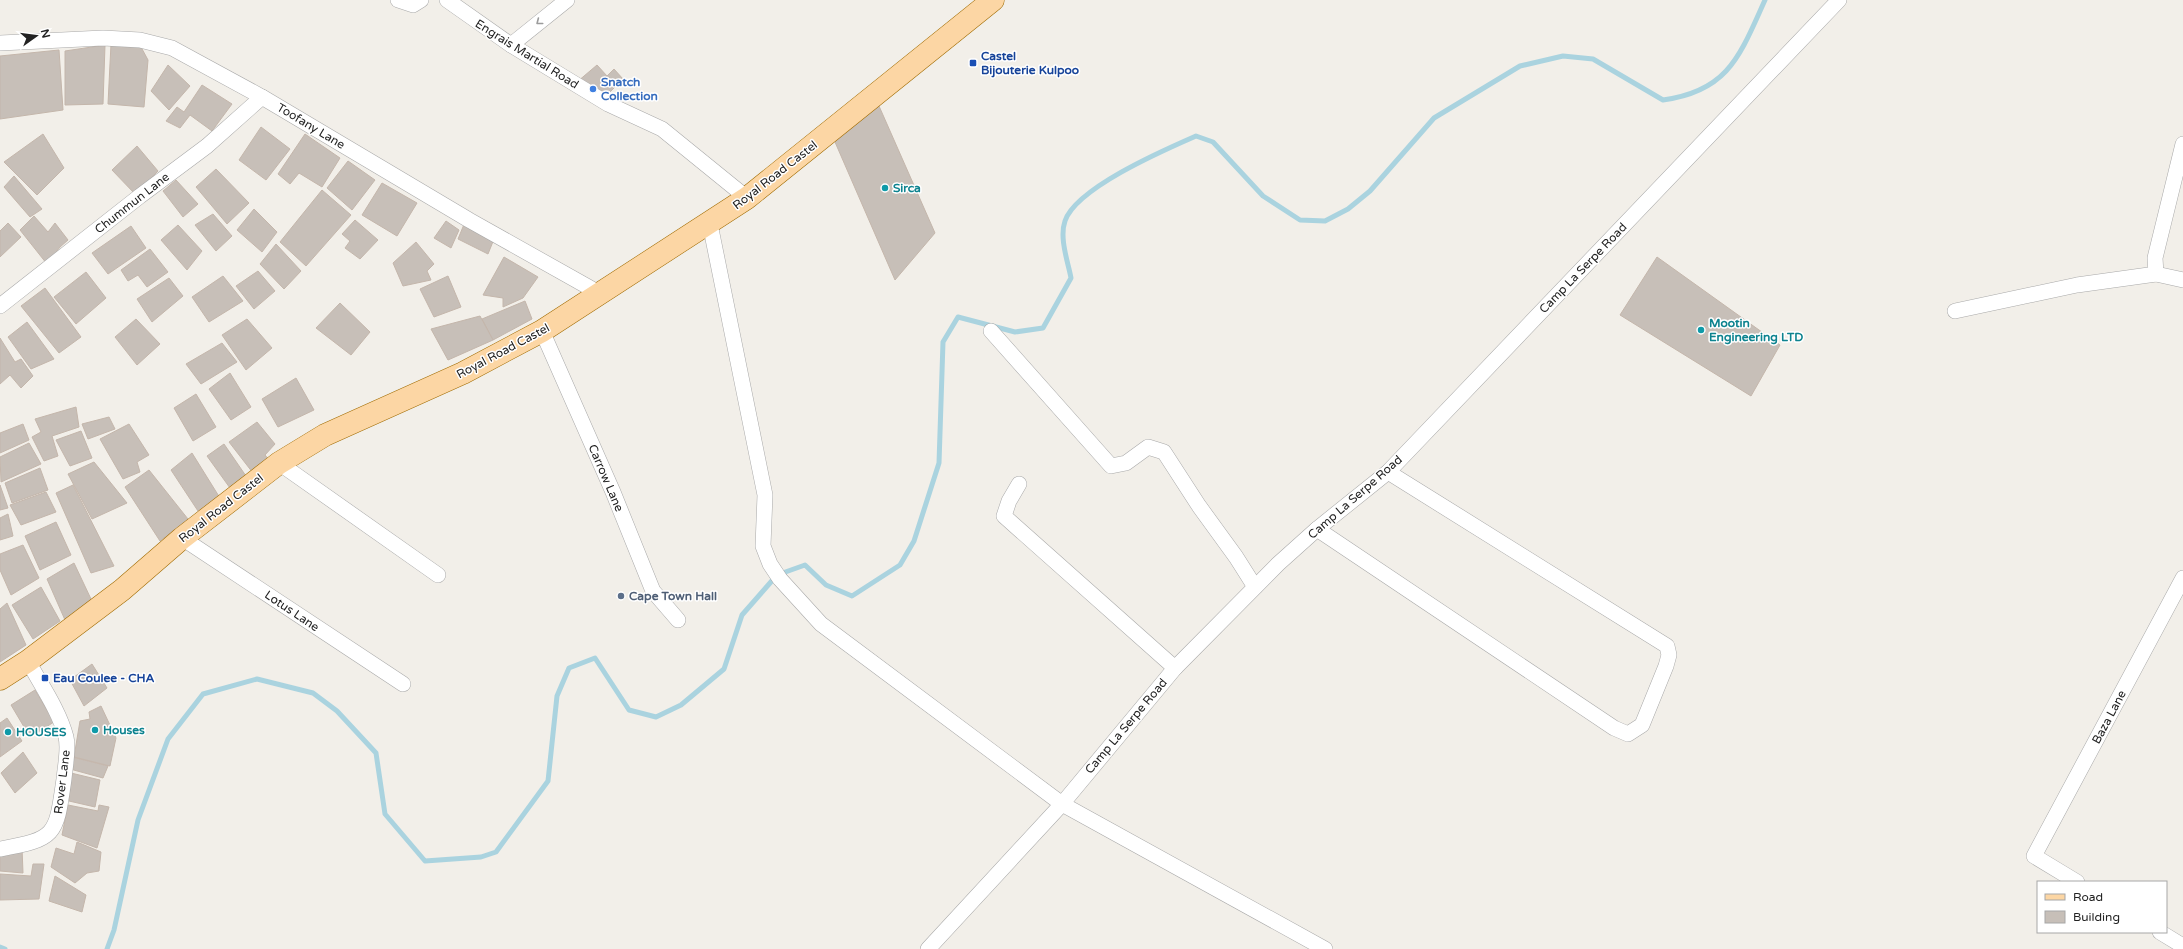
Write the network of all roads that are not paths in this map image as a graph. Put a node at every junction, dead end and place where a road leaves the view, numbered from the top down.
1 (398, 0) edge
2 (421, 0) edge
3 (447, 0) edge
4 (567, 0) edge
5 (993, 0) edge
6 (1839, 0) edge
7 (0, 43) edge
8 (511, 45) junction
9 (262, 97) junction
10 (2183, 144) edge
11 (747, 198) junction
12 (710, 224) junction
13 (2156, 274) junction
14 (2183, 280) edge
15 (599, 293) junction
16 (0, 306) edge
17 (1955, 311) dead end
18 (542, 331) junction
19 (991, 331) dead end
20 (279, 462) junction
21 (1388, 472) junction
22 (1019, 484) dead end
23 (1317, 529) junction
24 (182, 538) junction
25 (438, 575) dead end
26 (2183, 578) edge
27 (1254, 587) junction
28 (678, 620) dead end
29 (28, 661) junction
30 (1175, 668) junction
31 (0, 679) edge
32 (403, 684) dead end
33 (1062, 804) junction
34 (0, 849) edge
35 (2075, 881) edge
36 (2162, 933) edge
37 (2183, 946) edge
38 (928, 949) edge
39 (1325, 949) edge

1 - 2 street
3 - 8 street, Engrais Martial Road
4 -> 8 street
5 - 11 main road, Royal Road Castel
6 - 21 street, Camp La Serpe Road
7 - 9 street, Toofany Lane
8 - 11 street, Engrais Martial Road
9 - 15 street, Toofany Lane
9 - 16 street, Chummun Lane
10 - 13 street
11 - 12 main road, Royal Road Castel
12 - 15 main road, Royal Road Castel
12 - 33 street
13 - 14 street
13 - 17 street
15 - 18 main road, Royal Road Castel
18 - 20 main road, Royal Road Castel
18 - 28 street, Carrow Lane
19 - 27 street
20 - 24 main road, Royal Road Castel
20 - 25 street
21 - 23 street, Camp La Serpe Road
21 - 23 street
22 - 30 street
23 - 27 street, Camp La Serpe Road
24 - 29 main road, Royal Road Castel
24 - 32 street, Lotus Lane
26 - 35 street, Baza Lane
27 - 30 street, Camp La Serpe Road
29 - 31 main road, Royal Road Castel
29 - 34 street, Rover Lane
30 - 33 street, Camp La Serpe Road
33 - 38 street, Camp La Serpe Road
33 - 39 street
36 - 37 street

